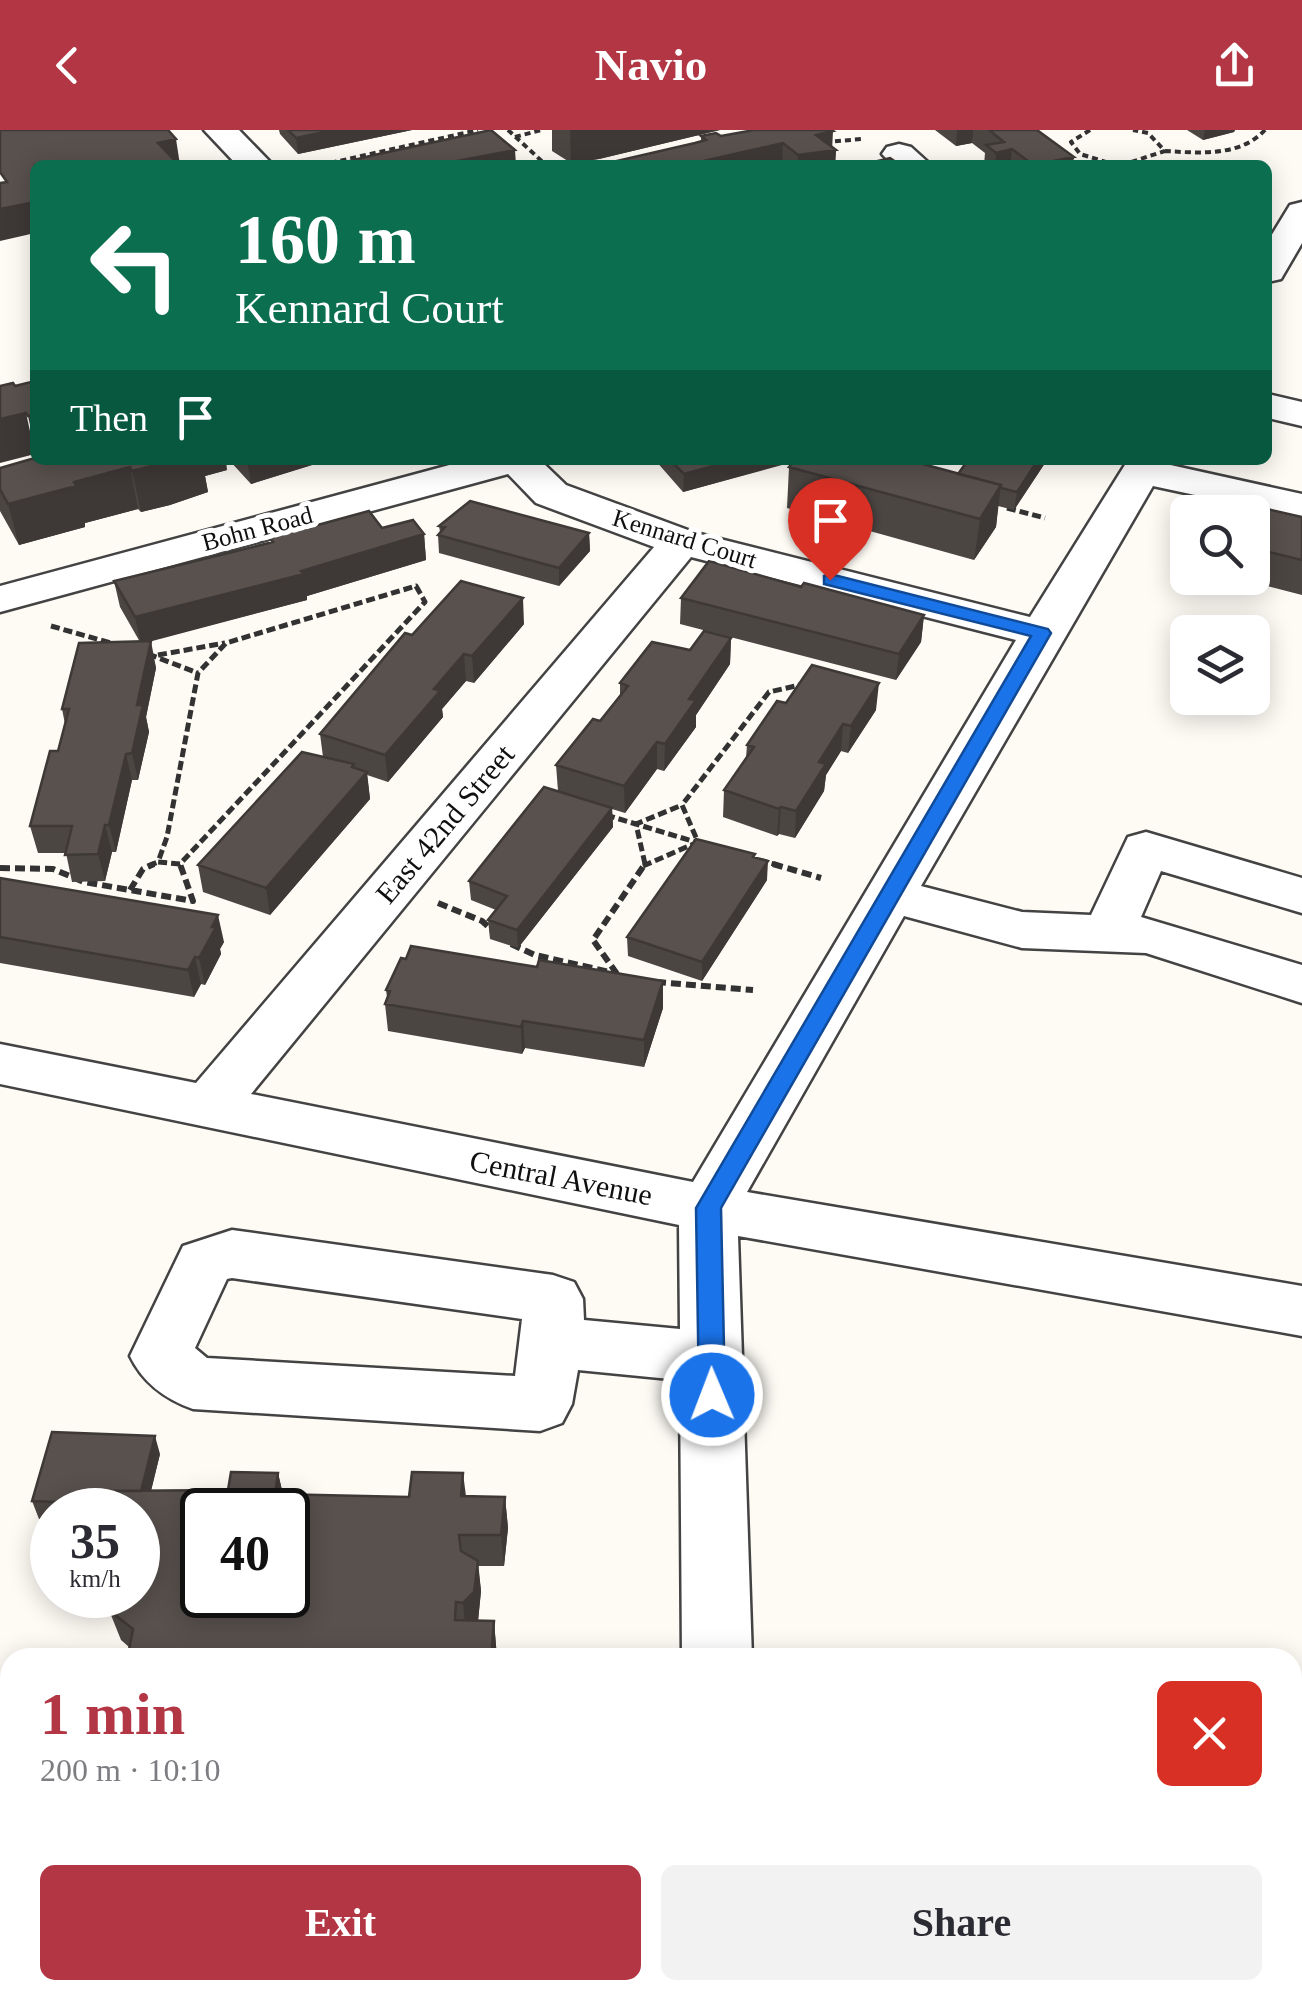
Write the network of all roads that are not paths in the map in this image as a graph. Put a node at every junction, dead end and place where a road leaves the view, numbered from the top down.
1 (220, 130) edge
2 (251, 160) edge
3 (1302, 212) edge
4 (1272, 264) edge
5 (1272, 407) edge
6 (1302, 414) edge
7 (499, 465) edge
8 (521, 465) edge
9 (1144, 466) edge
10 (1302, 506) edge
11 (681, 542) junction
12 (17, 610) edge
13 (1042, 633) junction
14 (889, 895) junction
15 (1302, 896) edge
16 (1108, 934) junction
17 (1300, 977) edge
18 (0, 1064) edge
19 (209, 1106) junction
20 (708, 1208) junction
21 (1302, 1311) edge
22 (553, 1342) junction
23 (711, 1358) junction
24 (717, 1648) edge

1 - 2 street
3 - 4 street
5 - 6 street
7 - 12 street, Bohn Road
8 - 11 street, Kennard Court
9 - 10 street
9 - 13 street
11 - 13 street, Kennard Court
11 - 19 street, East 42nd Street
13 - 14 street
14 - 16 street
14 - 20 street
15 - 16 street
16 - 17 street
18 - 19 street, Central Avenue
19 - 20 street, Central Avenue
20 - 21 street, Central Avenue
20 - 23 street
22 - 22 street
22 - 23 street
23 - 24 street

